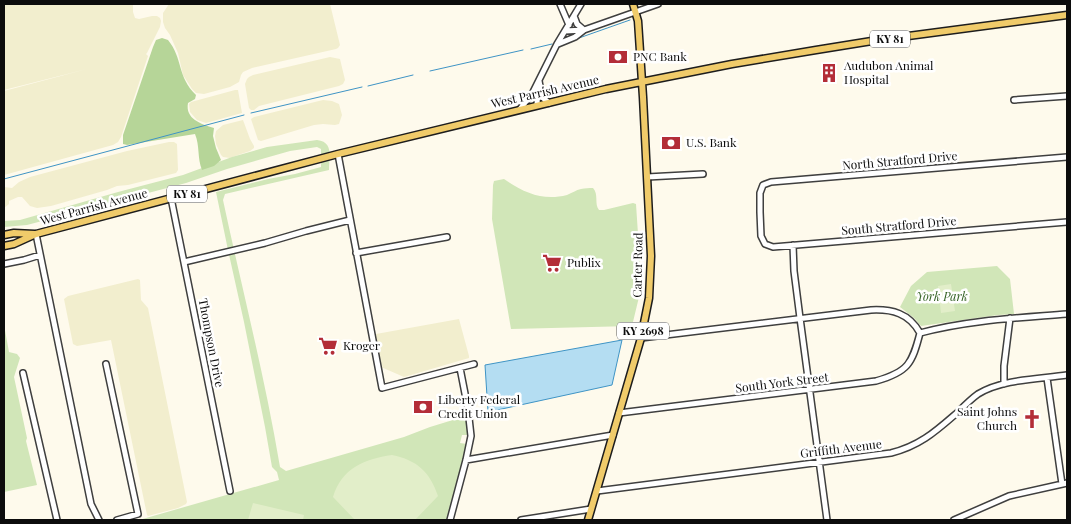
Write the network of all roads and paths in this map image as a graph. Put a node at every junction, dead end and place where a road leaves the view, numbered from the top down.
1 (560, 4) edge
2 (581, 4) edge
3 (633, 4) edge
4 (658, 4) edge
5 (636, 12) junction
6 (1067, 15) edge
7 (574, 16) junction
8 (569, 25) junction
9 (584, 30) junction
10 (565, 31) junction
11 (557, 44) junction
12 (539, 81) junction
13 (642, 82) junction
14 (1067, 96) edge
15 (1014, 100) dead end
16 (549, 103) junction
17 (538, 105) junction
18 (520, 110) junction
19 (338, 154) junction
20 (1067, 157) edge
21 (703, 174) dead end
22 (647, 177) junction
23 (171, 198) junction
24 (760, 212) joint
25 (350, 220) junction
26 (1067, 222) edge
27 (36, 234) junction
28 (4, 235) edge
29 (447, 237) dead end
30 (793, 245) junction
31 (4, 246) edge
32 (356, 253) junction
33 (40, 255) junction
34 (184, 262) junction
35 (4, 264) edge
36 (1067, 314) edge
37 (800, 318) junction
38 (1010, 318) junction
39 (920, 332) junction
40 (642, 338) junction
41 (106, 364) dead end
42 (474, 364) dead end
43 (460, 368) junction
44 (22, 373) dead end
45 (1067, 374) edge
46 (1047, 378) junction
47 (1004, 384) junction
48 (810, 390) junction
49 (620, 413) junction
50 (613, 435) junction
51 (466, 460) junction
52 (819, 462) junction
53 (1065, 484) edge
54 (230, 491) dead end
55 (597, 491) junction
56 (592, 509) junction
57 (57, 520) edge
58 (99, 520) edge
59 (117, 520) edge
60 (450, 520) edge
61 (521, 520) edge
62 (588, 520) edge
63 (827, 520) edge
64 (954, 520) edge

1 - 8 street
2 - 7 street
3 - 5 main road, Carter Road
4 - 5 street
5 - 9 street
5 - 13 main road, Carter Road
6 - 13 main road, West Parrish Avenue / KY 81
7 - 8 street
7 - 9 street
8 - 10 street
9 - 10 street
9 - 11 street
10 - 11 street
11 - 12 street
12 - 16 street
12 - 17 street
12 - 18 street
13 - 16 main road, West Parrish Avenue / KY 81
13 - 22 main road, Carter Road / KY 2698
14 - 15 street
16 - 17 main road, West Parrish Avenue / KY 81
17 - 18 main road, West Parrish Avenue / KY 81
18 - 19 main road, West Parrish Avenue / KY 81
19 - 23 main road, West Parrish Avenue / KY 81
19 - 25 street
20 - 24 street, North Stratford Drive
21 - 22 street
22 - 40 main road, Carter Road / KY 2698
23 - 27 main road, West Parrish Avenue / KY 81
23 - 34 street, Thompson Drive
24 - 30 street, South Stratford Drive
25 - 32 street
25 - 34 street
26 - 30 street, South Stratford Drive
27 - 28 main road, West Parrish Avenue / KY 81
27 - 31 main road, West Parrish Avenue / KY 81
27 - 33 street
29 - 32 street
30 - 37 street
32 - 43 street
33 - 35 street
33 - 58 street
34 - 54 street, Thompson Drive
36 - 38 street
37 - 39 street
37 - 40 street
37 - 48 street
38 - 39 street
38 - 47 street
39 - 48 street, South York Street
40 - 49 main road, Carter Road / KY 2698
41 - 59 street
42 - 43 street
43 - 51 street
44 - 57 street
45 - 46 street, Griffith Avenue
46 - 47 street, Griffith Avenue
46 - 53 street
47 - 52 street, Griffith Avenue
48 - 49 street, South York Street
48 - 52 street
49 - 50 main road, Carter Road / KY 2698
50 - 51 street
50 - 55 main road, Carter Road / KY 2698
51 - 60 street
52 - 55 street, Griffith Avenue
52 - 63 street
53 - 64 street
55 - 56 main road, Carter Road / KY 2698
56 - 61 street
56 - 62 main road, Carter Road / KY 2698

